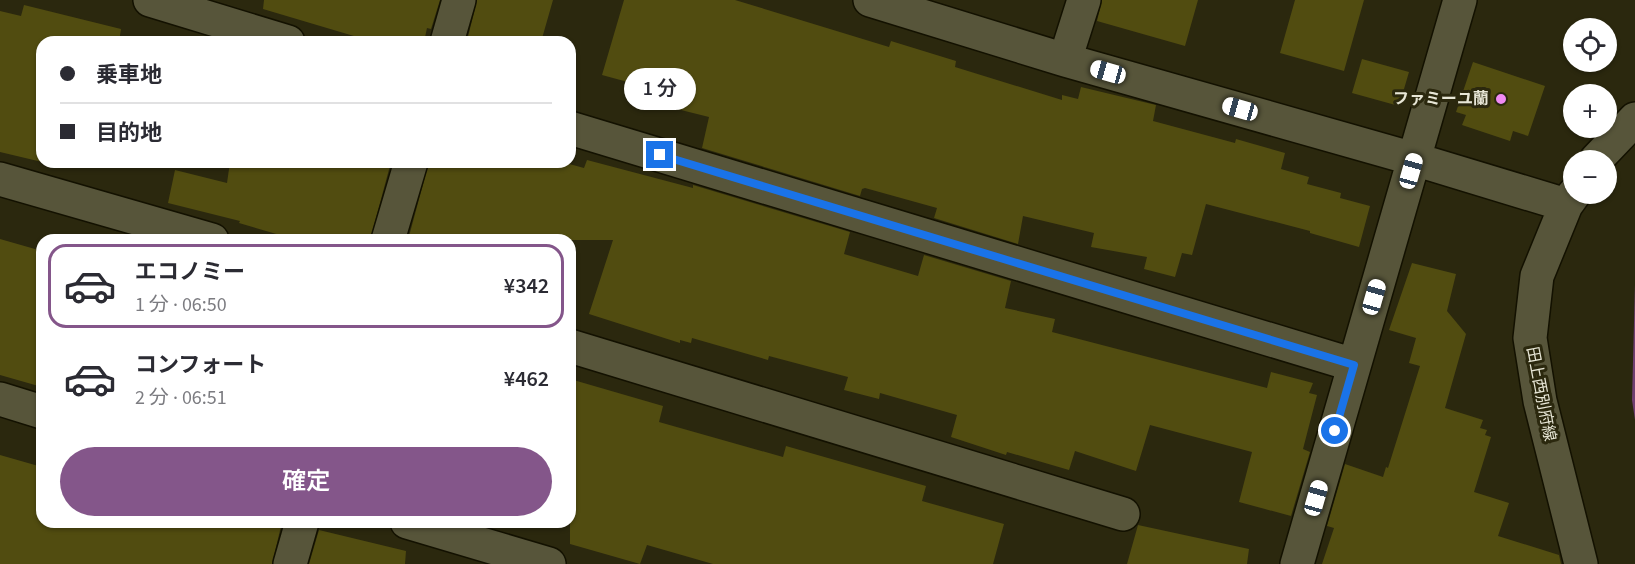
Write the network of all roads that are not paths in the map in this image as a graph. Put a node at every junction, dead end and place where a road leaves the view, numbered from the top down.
1 (150, 0) edge
2 (459, 0) edge
3 (870, 0) edge
4 (1084, 0) edge
5 (1460, 0) edge
6 (268, 36) edge
7 (449, 36) edge
8 (1065, 60) junction
9 (1635, 119) edge
10 (576, 130) edge
11 (1606, 150) edge
12 (1414, 159) junction
13 (409, 168) edge
14 (0, 179) edge
15 (1563, 197) edge
16 (1568, 204) edge
17 (191, 234) edge
18 (390, 234) edge
19 (576, 348) edge
20 (1354, 365) junction
21 (0, 399) edge
22 (36, 410) edge
23 (1123, 514) dead end
24 (300, 528) edge
25 (428, 528) edge
26 (290, 564) edge
27 (549, 564) edge
28 (1297, 564) edge
29 (1581, 564) edge

1 - 6 street
2 - 7 street
3 - 8 street
4 - 8 street
5 - 12 street
8 - 12 street
9 - 11 street
10 - 20 street
12 - 15 street
12 - 20 street
13 - 18 street
14 - 17 street
16 - 29 street, 田上西別府線
19 - 23 street
20 - 28 street
21 - 22 street
24 - 26 street
25 - 27 street

